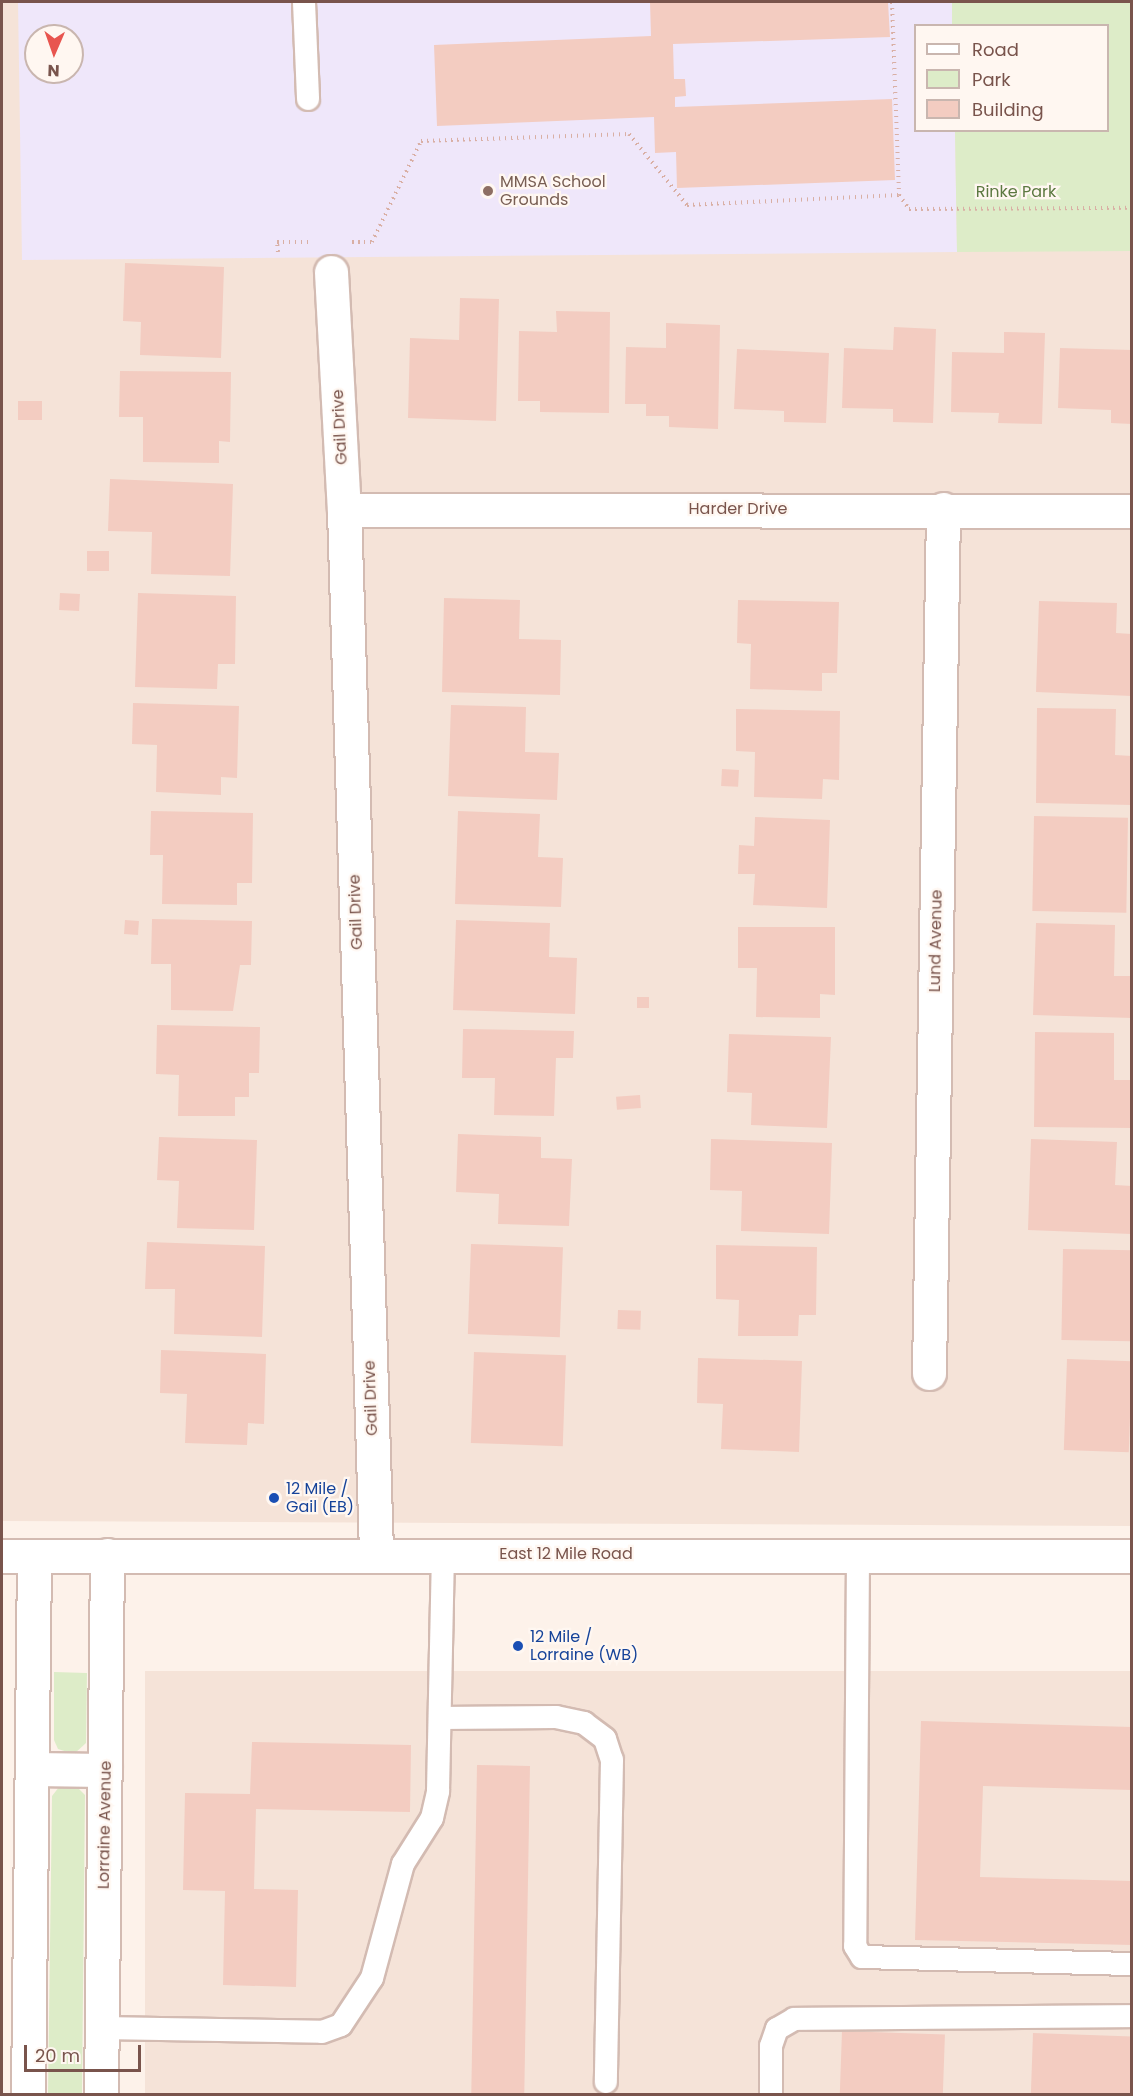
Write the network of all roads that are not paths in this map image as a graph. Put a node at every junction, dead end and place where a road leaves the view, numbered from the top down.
1 (304, 2) edge
2 (308, 99) dead end
3 (331, 272) dead end
4 (944, 509) junction
5 (344, 510) junction
6 (1131, 510) edge
7 (929, 1373) dead end
8 (376, 1552) junction
9 (443, 1553) junction
10 (107, 1555) junction
11 (2, 1556) edge
12 (34, 1556) junction
13 (858, 1556) junction
14 (1131, 1556) edge
15 (440, 1718) junction
16 (33, 1769) junction
17 (105, 1770) junction
18 (1131, 1964) edge
19 (1131, 2016) edge
20 (102, 2028) junction
21 (606, 2082) dead end
22 (28, 2094) edge
23 (101, 2094) edge
24 (771, 2094) edge

1 - 2 lane
3 - 5 street, Gail Drive
4 - 5 street, Harder Drive
4 - 6 street, Harder Drive
4 - 7 street, Lund Avenue
5 - 8 street, Gail Drive
8 - 9 street, East 12 Mile Road
8 - 10 street, East 12 Mile Road
9 - 13 street, East 12 Mile Road
9 - 15 lane
10 - 12 street, East 12 Mile Road
10 - 17 street, Lorraine Avenue
11 - 12 street, East 12 Mile Road
12 - 16 street
13 - 14 street, East 12 Mile Road
13 - 18 lane
15 - 20 lane
15 - 21 lane
16 - 17 street
16 - 22 street
17 - 20 street, Lorraine Avenue
19 - 24 lane
20 - 23 street, Lorraine Avenue

